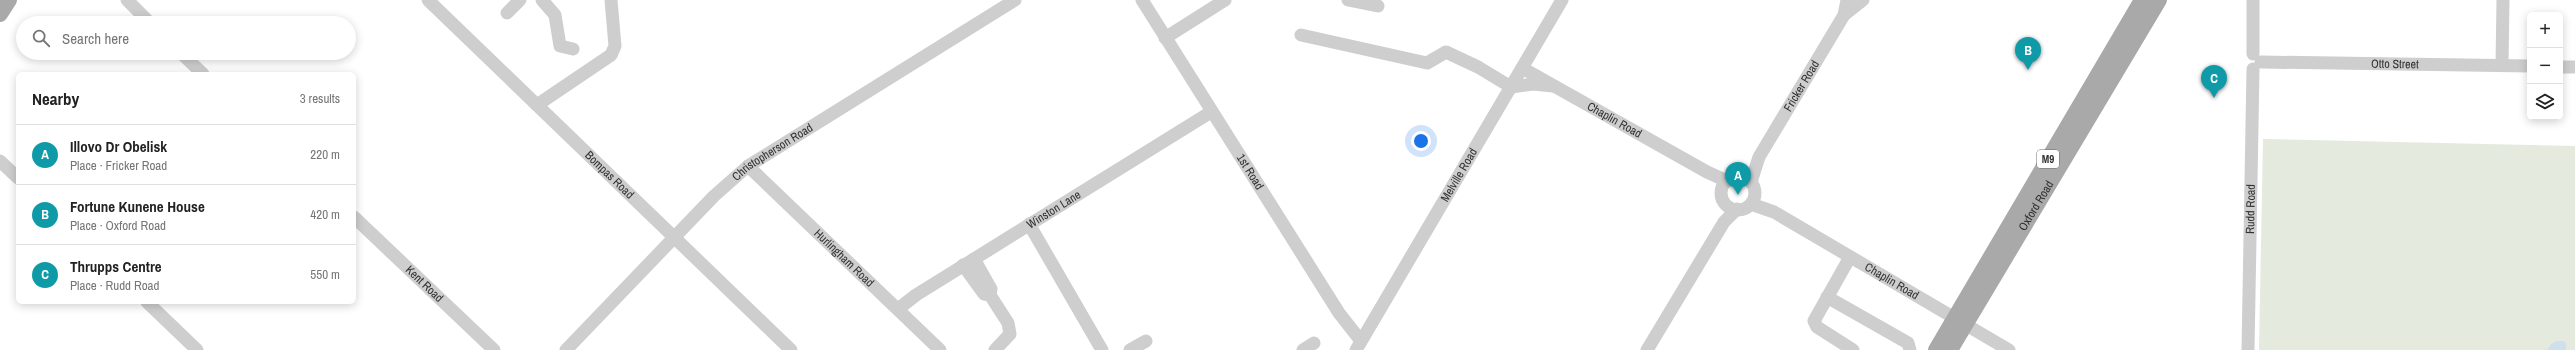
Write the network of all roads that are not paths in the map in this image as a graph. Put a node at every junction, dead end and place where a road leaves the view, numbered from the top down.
1 (127, 0) edge
2 (428, 0) edge
3 (520, 0) edge
4 (542, 0) edge
5 (611, 0) edge
6 (1015, 0) edge
7 (1142, 0) edge
8 (1225, 0) edge
9 (1348, 0) edge
10 (1554, 0) edge
11 (1562, 0) edge
12 (1847, 0) edge
13 (1863, 0) edge
14 (2142, 0) edge
15 (2158, 0) edge
16 (2253, 0) edge
17 (2503, 0) edge
18 (1378, 6) dead end
19 (507, 13) dead end
20 (1553, 14) junction
21 (1844, 15) junction
22 (143, 16) edge
23 (1301, 35) dead end
24 (1165, 38) junction
25 (573, 49) dead end
26 (188, 60) edge
27 (2255, 61) junction
28 (2502, 65) junction
29 (2527, 66) edge
30 (2563, 67) edge
31 (2575, 67) edge
32 (1522, 68) junction
33 (201, 72) edge
34 (1553, 86) junction
35 (1511, 87) junction
36 (537, 106) junction
37 (1211, 112) junction
38 (0, 161) edge
39 (748, 166) junction
40 (16, 176) edge
41 (1748, 179) junction
42 (1724, 185) junction
43 (1753, 200) junction
44 (1732, 207) junction
45 (356, 219) edge
46 (1029, 224) junction
47 (673, 237) junction
48 (1850, 257) junction
49 (969, 262) junction
50 (1827, 297) junction
51 (149, 304) edge
52 (898, 309) junction
53 (1960, 321) junction
54 (1146, 341) dead end
55 (1358, 345) edge
56 (197, 350) edge
57 (494, 350) edge
58 (566, 350) edge
59 (791, 350) edge
60 (940, 350) edge
61 (995, 350) edge
62 (1102, 350) edge
63 (1130, 350) edge
64 (1647, 350) edge
65 (1854, 350) edge
66 (1910, 350) edge
67 (1936, 350) edge
68 (1950, 350) edge
69 (2009, 350) edge
70 (2248, 350) edge

1 - 22 street
2 - 36 street, Bompas Road
3 - 19 street
4 - 25 street
5 - 36 street
6 - 39 street, Christopherson Road
7 - 24 street, 1st Road
8 - 24 street
9 - 18 street
10 - 20 street
11 - 20 street, Melville Road
12 - 21 street, Fricker Road
13 - 21 street, Fricker Road
14 - 53 main road, Oxford Road / M9
15 - 53 main road, Oxford Road / M9
16 - 27 street, Rudd Road
17 - 28 street
20 - 32 street, Melville Road
21 - 41 street, Fricker Road
23 - 35 street
24 - 37 street, 1st Road
26 - 33 street
27 - 28 street, Otto Street
27 - 70 street, Rudd Road
28 - 29 street, Otto Street
30 - 31 street
32 - 34 street, Chaplin Road
32 - 35 street, Melville Road
34 - 35 street
34 - 42 street, Chaplin Road
35 - 55 street, Melville Road
36 - 47 street, Bompas Road
37 - 46 street, Winston Lane
37 - 55 street, 1st Road
38 - 40 street
39 - 47 street, Christopherson Road
39 - 52 street, Hurlingham Road
41 - 42 street
41 - 43 street
42 - 44 street
43 - 44 street
43 - 48 street, Chaplin Road
44 - 64 street
45 - 57 street, Kent Road
46 - 49 street, Winston Lane
46 - 62 street
47 - 58 street, Christopherson Road
47 - 59 street, Bompas Road
48 - 50 street
48 - 53 street, Chaplin Road
49 - 52 street, Winston Lane
49 - 61 street
50 - 65 street
50 - 66 street
51 - 56 street
52 - 60 street, Hurlingham Road
53 - 67 main road, Oxford Road / M9
53 - 68 main road, Oxford Road / M9
53 - 69 street, Chaplin Road
54 - 63 street

